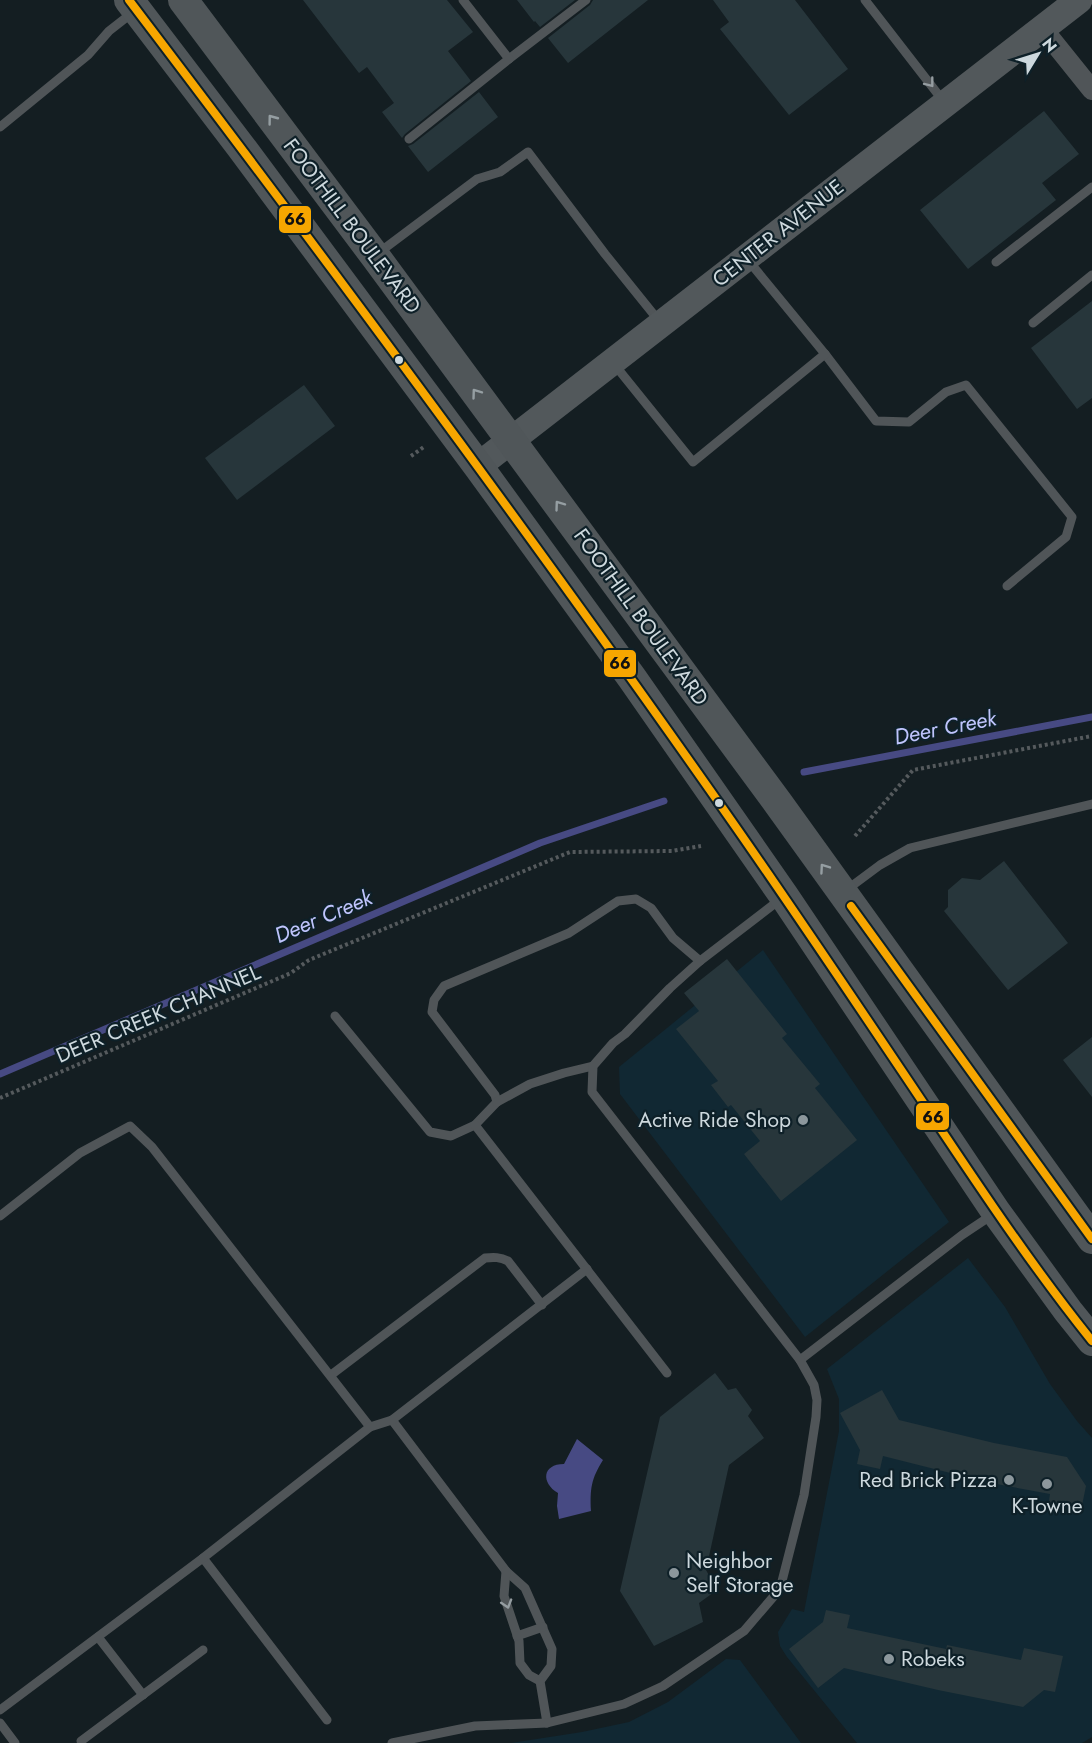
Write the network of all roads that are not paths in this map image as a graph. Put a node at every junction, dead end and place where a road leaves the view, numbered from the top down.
1 (183, 0) edge
2 (463, 0) edge
3 (586, 0) edge
4 (865, 0) edge
5 (1079, 0) edge
6 (133, 5) edge
7 (1043, 29) junction
8 (509, 59) junction
9 (1092, 90) edge
10 (946, 104) junction
11 (0, 127) edge
12 (410, 139) dead end
13 (1092, 187) edge
14 (375, 256) junction
15 (746, 258) junction
16 (996, 262) dead end
17 (1092, 275) edge
18 (1033, 323) dead end
19 (661, 324) junction
20 (825, 354) junction
21 (612, 362) junction
22 (511, 440) junction
23 (478, 466) junction
24 (1007, 586) dead end
25 (1092, 804) edge
26 (842, 893) junction
27 (784, 896) junction
28 (700, 961) junction
29 (336, 1016) dead end
30 (593, 1066) junction
31 (497, 1102) junction
32 (475, 1125) junction
33 (996, 1212) junction
34 (0, 1216) edge
35 (1092, 1239) edge
36 (586, 1269) junction
37 (542, 1305) junction
38 (1092, 1341) edge
39 (800, 1360) junction
40 (667, 1373) dead end
41 (331, 1375) junction
42 (392, 1420) junction
43 (370, 1428) junction
44 (203, 1558) junction
45 (506, 1571) junction
46 (543, 1627) junction
47 (517, 1636) junction
48 (98, 1637) junction
49 (203, 1650) dead end
50 (540, 1681) junction
51 (144, 1695) junction
52 (0, 1710) edge
53 (327, 1720) dead end
54 (0, 1723) edge
55 (547, 1723) junction
56 (81, 1741) dead end
57 (15, 1743) edge
58 (392, 1743) edge

14 -> 1 main road, FOOTHILL BOULEVARD
2 - 8 lane
3 - 8 lane
4 -> 10 lane
5 - 7 street, CENTER AVENUE
6 - 11 lane
6 - 23 main road, FOOTHILL BOULEVARD
7 - 9 street
7 - 10 street, CENTER AVENUE
8 - 12 lane
10 - 15 street, CENTER AVENUE
13 - 16 lane
14 - 19 lane
22 -> 14 main road, FOOTHILL BOULEVARD
15 - 19 street, CENTER AVENUE
15 - 20 lane
17 - 18 lane
19 - 21 street, CENTER AVENUE
20 - 21 lane
20 - 24 lane
21 - 22 street, CENTER AVENUE
22 - 23 street, CENTER AVENUE
26 -> 22 main road, FOOTHILL BOULEVARD
23 - 27 main road, FOOTHILL BOULEVARD
25 - 26 lane
26 - 35 main road, FOOTHILL BOULEVARD
27 - 28 lane
27 - 33 main road, FOOTHILL BOULEVARD
28 - 30 lane
28 - 31 lane
29 - 32 lane
30 - 31 lane
30 - 39 lane
31 - 32 lane
32 - 36 lane
33 - 38 main road, FOOTHILL BOULEVARD
33 - 39 lane
34 - 41 lane
36 - 37 lane
36 - 40 lane
37 - 41 lane
37 - 42 lane
39 - 55 lane
41 - 43 lane
42 - 43 lane
42 - 45 lane
43 - 44 lane
44 - 48 lane
44 - 53 lane
45 - 46 lane
45 -> 47 lane
46 - 47 lane
46 - 50 lane
47 - 50 lane
48 - 51 lane
48 - 52 lane
49 - 51 lane
50 - 55 lane
51 - 56 lane
54 - 57 lane
55 - 58 lane

